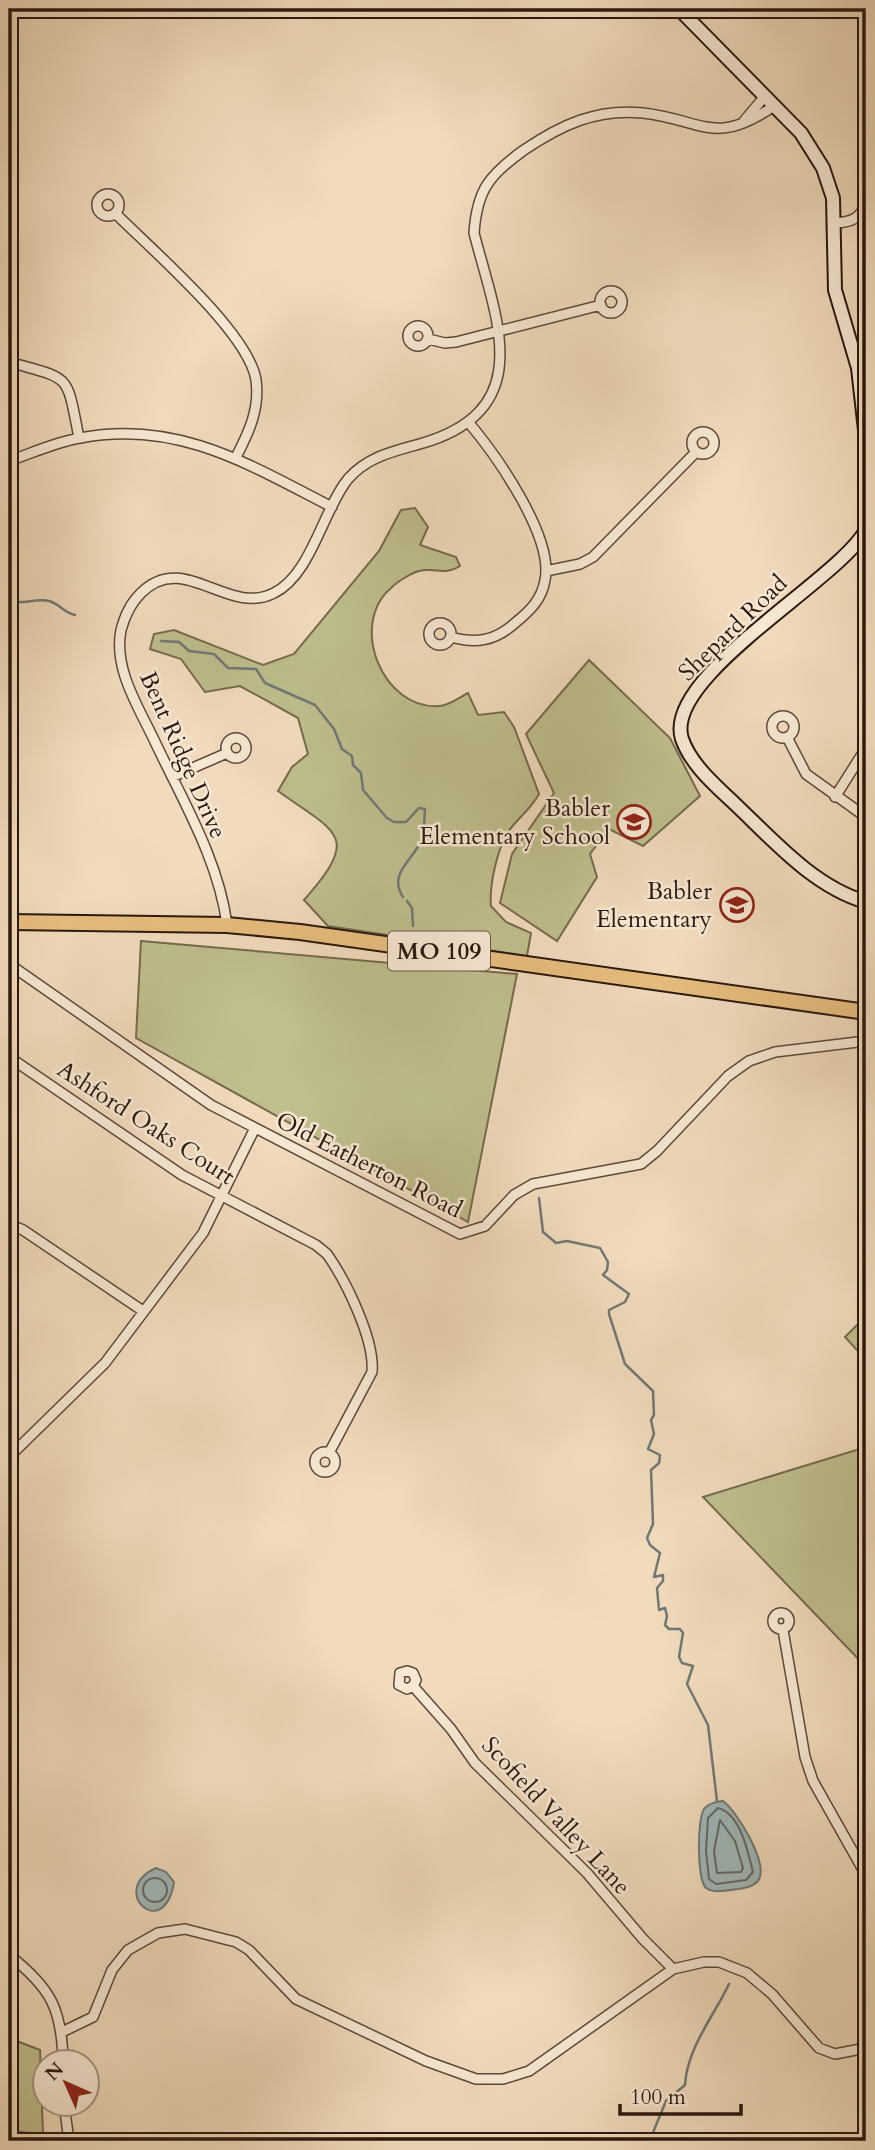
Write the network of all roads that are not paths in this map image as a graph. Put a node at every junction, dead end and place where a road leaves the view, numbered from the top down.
1 (678, 9) edge
2 (769, 101) junction
3 (866, 202) edge
4 (115, 213) dead end
5 (835, 223) junction
6 (601, 305) dead end
7 (499, 331) junction
8 (428, 339) dead end
9 (9, 362) edge
10 (469, 423) junction
11 (79, 438) junction
12 (866, 439) edge
13 (696, 452) dead end
14 (236, 457) junction
15 (9, 461) edge
16 (332, 507) junction
17 (866, 530) edge
18 (546, 571) junction
19 (451, 637) dead end
20 (866, 728) edge
21 (787, 737) dead end
22 (866, 738) edge
23 (866, 748) edge
24 (226, 753) dead end
25 (172, 777) junction
26 (835, 797) junction
27 (866, 817) edge
28 (866, 902) edge
29 (9, 922) edge
30 (227, 925) junction
31 (9, 964) edge
32 (866, 1013) edge
33 (866, 1041) edge
34 (9, 1057) edge
35 (254, 1129) junction
36 (222, 1197) junction
37 (9, 1224) edge
38 (143, 1311) junction
39 (329, 1453) dead end
40 (11, 1455) dead end
41 (783, 1630) dead end
42 (413, 1686) dead end
43 (866, 1875) edge
44 (9, 1955) edge
45 (673, 1969) junction
46 (62, 2032) junction
47 (63, 2048) edge
48 (866, 2048) edge
49 (66, 2118) edge
50 (69, 2141) edge

1 - 2 street
2 - 5 street
2 - 7 street, Bent Ridge Drive
3 - 5 street
4 - 14 street
5 - 12 street
6 - 7 street
7 - 8 street
7 - 10 street, Bent Ridge Drive
9 - 11 street
10 - 16 street, Bent Ridge Drive
10 - 18 street
11 - 14 street
11 - 15 street
13 - 18 street
14 - 16 street
16 - 25 street, Bent Ridge Drive
17 - 28 street, Shepard Road
18 - 19 street
20 - 22 street
21 - 26 street
23 - 26 street
24 - 25 street
25 - 30 street, Bent Ridge Drive
26 - 27 street
29 - 30 main road, MO 109
30 - 32 main road, MO 109
31 - 35 street, Old Eatherton Road
33 - 35 street, Old Eatherton Road
34 - 36 street, Ashford Oaks Court
35 - 36 street
36 - 38 street
36 - 39 street, Ashford Oaks Court
37 - 38 street
38 - 40 street
41 - 43 street
42 - 45 street, Scofield Valley Lane
44 - 46 street
45 - 46 street
45 - 48 street
46 - 47 street
49 - 50 street

